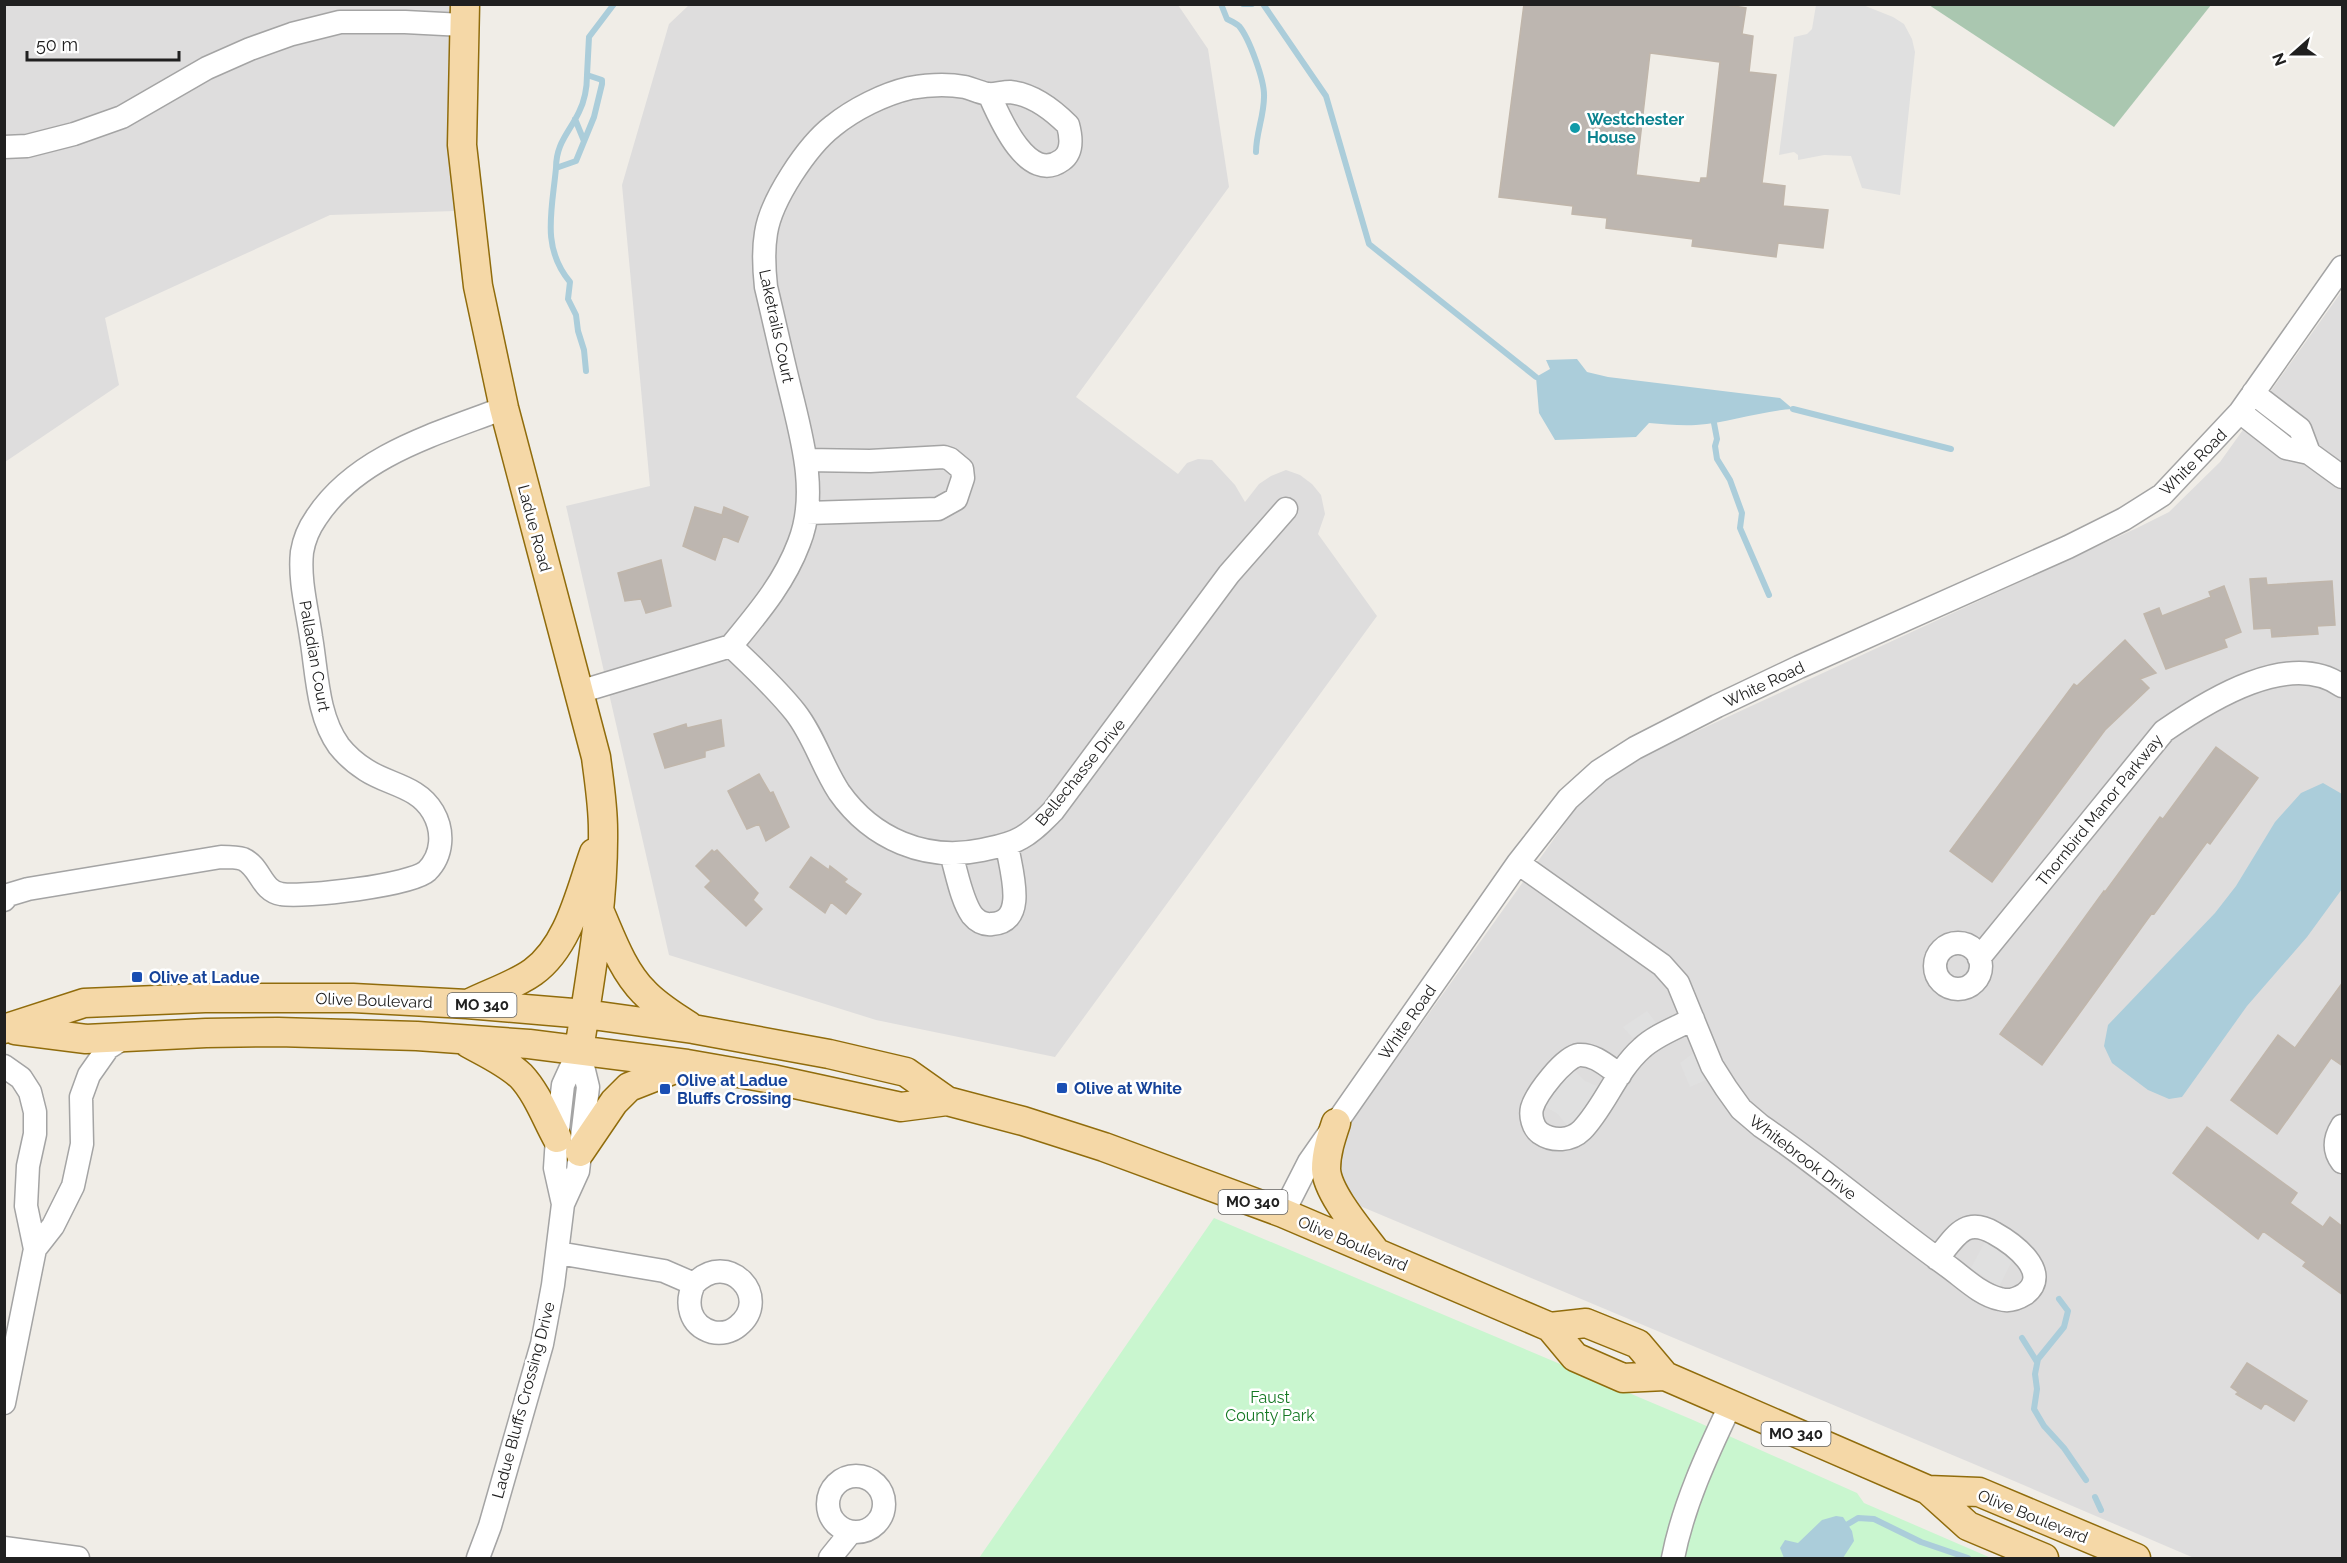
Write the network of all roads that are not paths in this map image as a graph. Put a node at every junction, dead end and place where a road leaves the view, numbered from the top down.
1 (464, 15) edge
2 (989, 94) dead end
3 (4, 147) edge
4 (2343, 267) edge
5 (2253, 393) junction
6 (504, 408) junction
7 (2241, 412) junction
8 (2309, 453) junction
9 (806, 460) junction
10 (2343, 477) edge
11 (1286, 509) dead end
12 (807, 513) junction
13 (731, 646) junction
14 (2343, 686) edge
15 (579, 692) junction
16 (603, 829) junction
17 (1006, 845) junction
18 (951, 854) junction
19 (1518, 863) junction
20 (4, 900) edge
21 (599, 910) junction
22 (1979, 958) dead end
23 (467, 1004) junction
24 (585, 1014) junction
25 (1693, 1019) junction
26 (5, 1026) edge
27 (693, 1029) junction
28 (127, 1036) junction
29 (461, 1040) junction
30 (579, 1050) junction
31 (687, 1064) junction
32 (4, 1066) edge
33 (1620, 1075) dead end
34 (947, 1101) junction
35 (1335, 1123) junction
36 (2343, 1126) edge
37 (568, 1145) junction
38 (2343, 1162) edge
39 (1283, 1213) junction
40 (35, 1249) junction
41 (558, 1253) junction
42 (1377, 1253) junction
43 (1937, 1259) dead end
44 (694, 1284) dead end
45 (4, 1403) edge
46 (1730, 1406) junction
47 (1928, 1490) junction
48 (851, 1532) dead end
49 (4, 1548) edge
50 (78, 1558) edge
51 (478, 1558) edge
52 (830, 1558) edge
53 (1673, 1558) edge
54 (2044, 1558) edge
55 (2136, 1558) edge

1 - 3 street
1 - 6 main road, Ladue Road
2 - 9 street, Laketrails Court
4 - 5 street, White Road
5 - 7 street, White Road
5 - 8 street
6 - 15 main road, Ladue Road
6 - 20 street, Palladian Court
7 - 8 street
7 - 19 street, White Road
8 - 10 street
9 - 12 street, Laketrails Court
9 - 12 street
11 - 17 street, Bellechasse Drive
12 - 13 street, Laketrails Court
13 - 15 street
13 - 18 street, Bellechasse Drive
14 - 22 street, Thornbird Manor Parkway
15 - 16 main road, Ladue Road
16 - 21 main road, Ladue Road
16 - 23 main road
17 - 18 street, Bellechasse Drive
17 - 18 street
19 - 25 street, Whitebrook Drive
19 - 35 street, White Road
21 - 24 main road, Ladue Road
21 - 27 main road
23 - 24 main road, Olive Boulevard / MO 340
23 - 26 main road, Olive Boulevard / MO 340
24 - 27 main road, Olive Boulevard / MO 340
24 - 30 main road, Ladue Road
25 - 33 street
25 - 43 street, Whitebrook Drive
26 - 28 main road, Olive Boulevard / MO 340
27 - 34 main road, Olive Boulevard / MO 340
28 - 29 main road, Olive Boulevard / MO 340
28 - 40 street
29 - 30 main road, Olive Boulevard / MO 340
29 - 37 main road
30 - 31 main road, Olive Boulevard / MO 340
30 - 37 street, Ladue Bluffs Crossing Drive
31 - 34 main road, Olive Boulevard / MO 340
31 - 37 main road
32 - 40 street
34 - 39 main road, Olive Boulevard / MO 340
35 - 39 street, White Road
35 - 42 main road
36 - 38 street
37 - 41 street, Ladue Bluffs Crossing Drive
39 - 42 main road, Olive Boulevard / MO 340
40 - 45 street
41 - 44 street
41 - 51 street, Ladue Bluffs Crossing Drive
42 - 46 main road, Olive Boulevard / MO 340
46 - 47 main road, Olive Boulevard / MO 340
46 - 53 street
47 - 54 main road, Olive Boulevard / MO 340
47 - 55 main road, Olive Boulevard / MO 340
48 - 52 street
49 - 50 street

